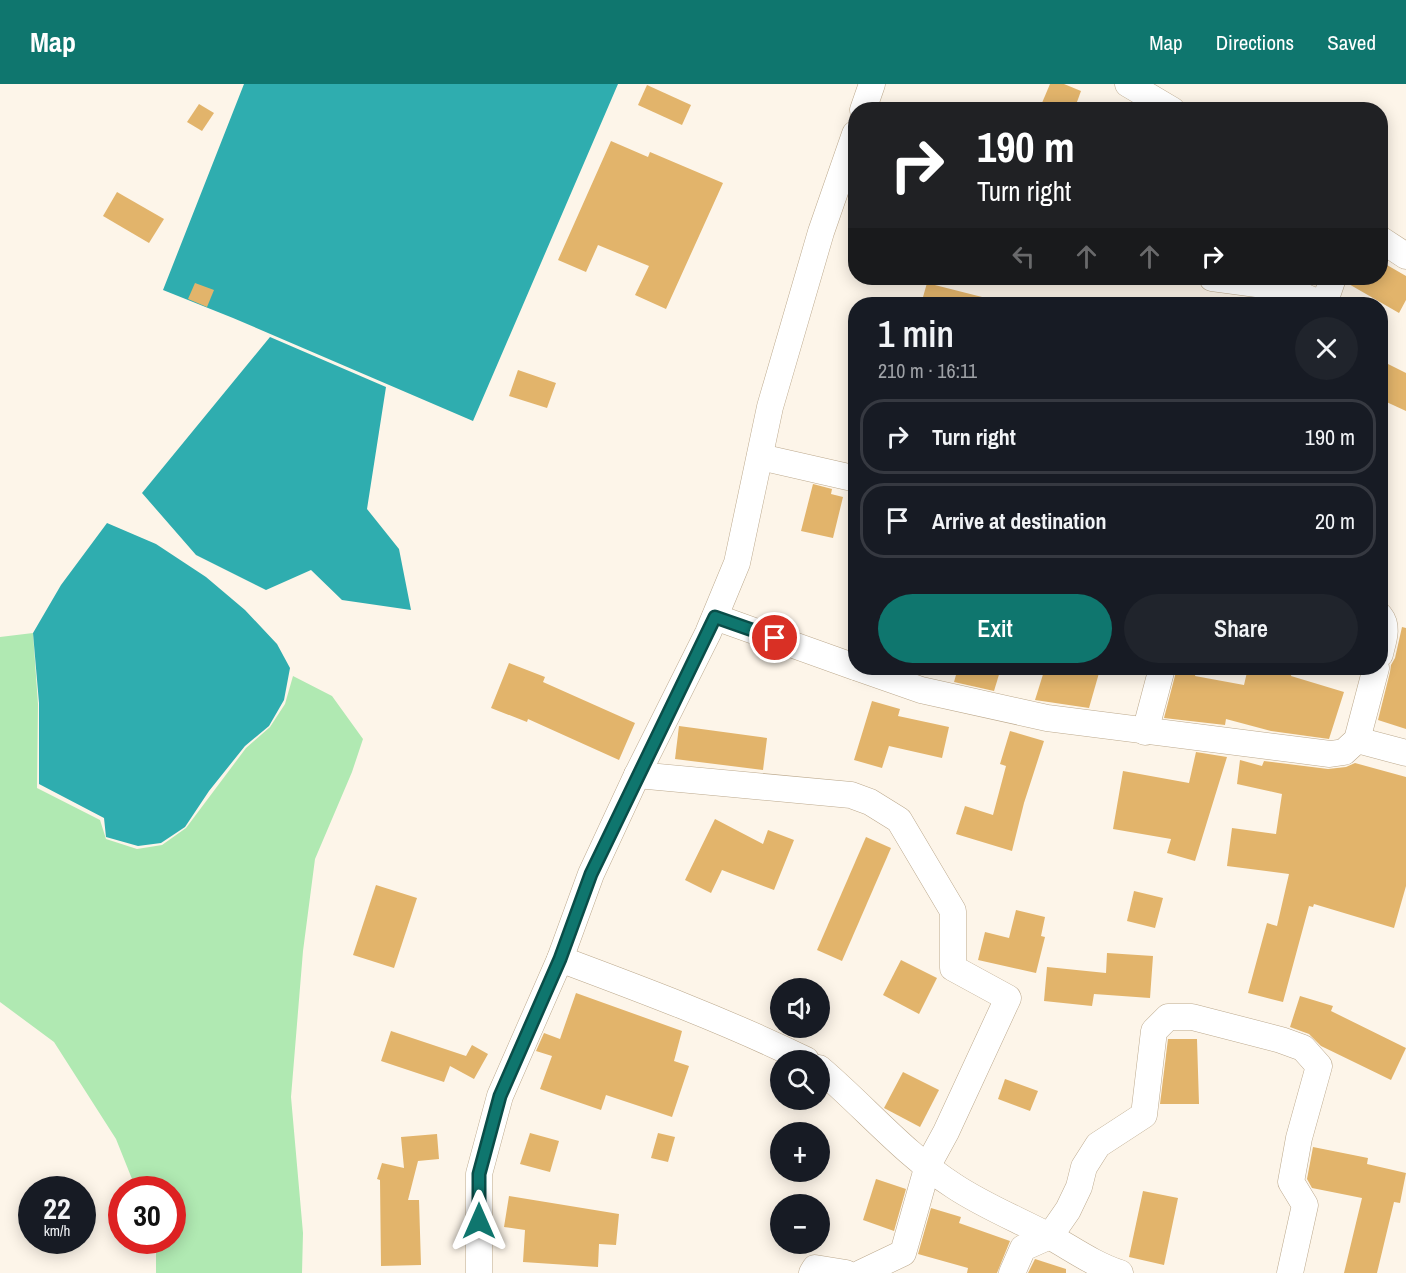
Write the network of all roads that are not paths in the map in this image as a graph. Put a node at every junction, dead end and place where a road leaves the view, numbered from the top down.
1 (872, 84) edge
2 (1128, 84) edge
3 (866, 102) edge
4 (1158, 102) edge
5 (846, 189) edge
6 (1388, 244) edge
7 (1406, 256) edge
8 (1263, 285) edge
9 (1306, 297) edge
10 (760, 457) junction
11 (848, 477) edge
12 (715, 617) junction
13 (848, 664) edge
14 (879, 675) edge
15 (1160, 675) edge
16 (1374, 675) edge
17 (1145, 732) junction
18 (1357, 740) junction
19 (1406, 753) edge
20 (637, 774) junction
21 (560, 959) junction
22 (785, 1050) edge
23 (830, 1077) edge
24 (928, 1165) junction
25 (1050, 1236) junction
26 (479, 1273) edge
27 (812, 1273) edge
28 (846, 1273) edge
29 (861, 1273) edge
30 (1012, 1273) edge
31 (1120, 1273) edge
32 (1290, 1273) edge

1 - 3 street
2 - 4 street
5 - 10 street
6 - 7 street
8 - 9 street
10 - 11 street
10 - 12 street
12 - 13 street
12 - 20 street
14 - 17 street
15 - 17 street
16 - 18 street
17 - 18 street
18 - 19 street
20 - 21 street
20 - 24 street
21 - 22 street
21 - 26 street
23 - 24 street
24 - 25 street
24 - 29 street
25 - 30 street
25 - 31 street
25 - 32 street
27 - 28 street

